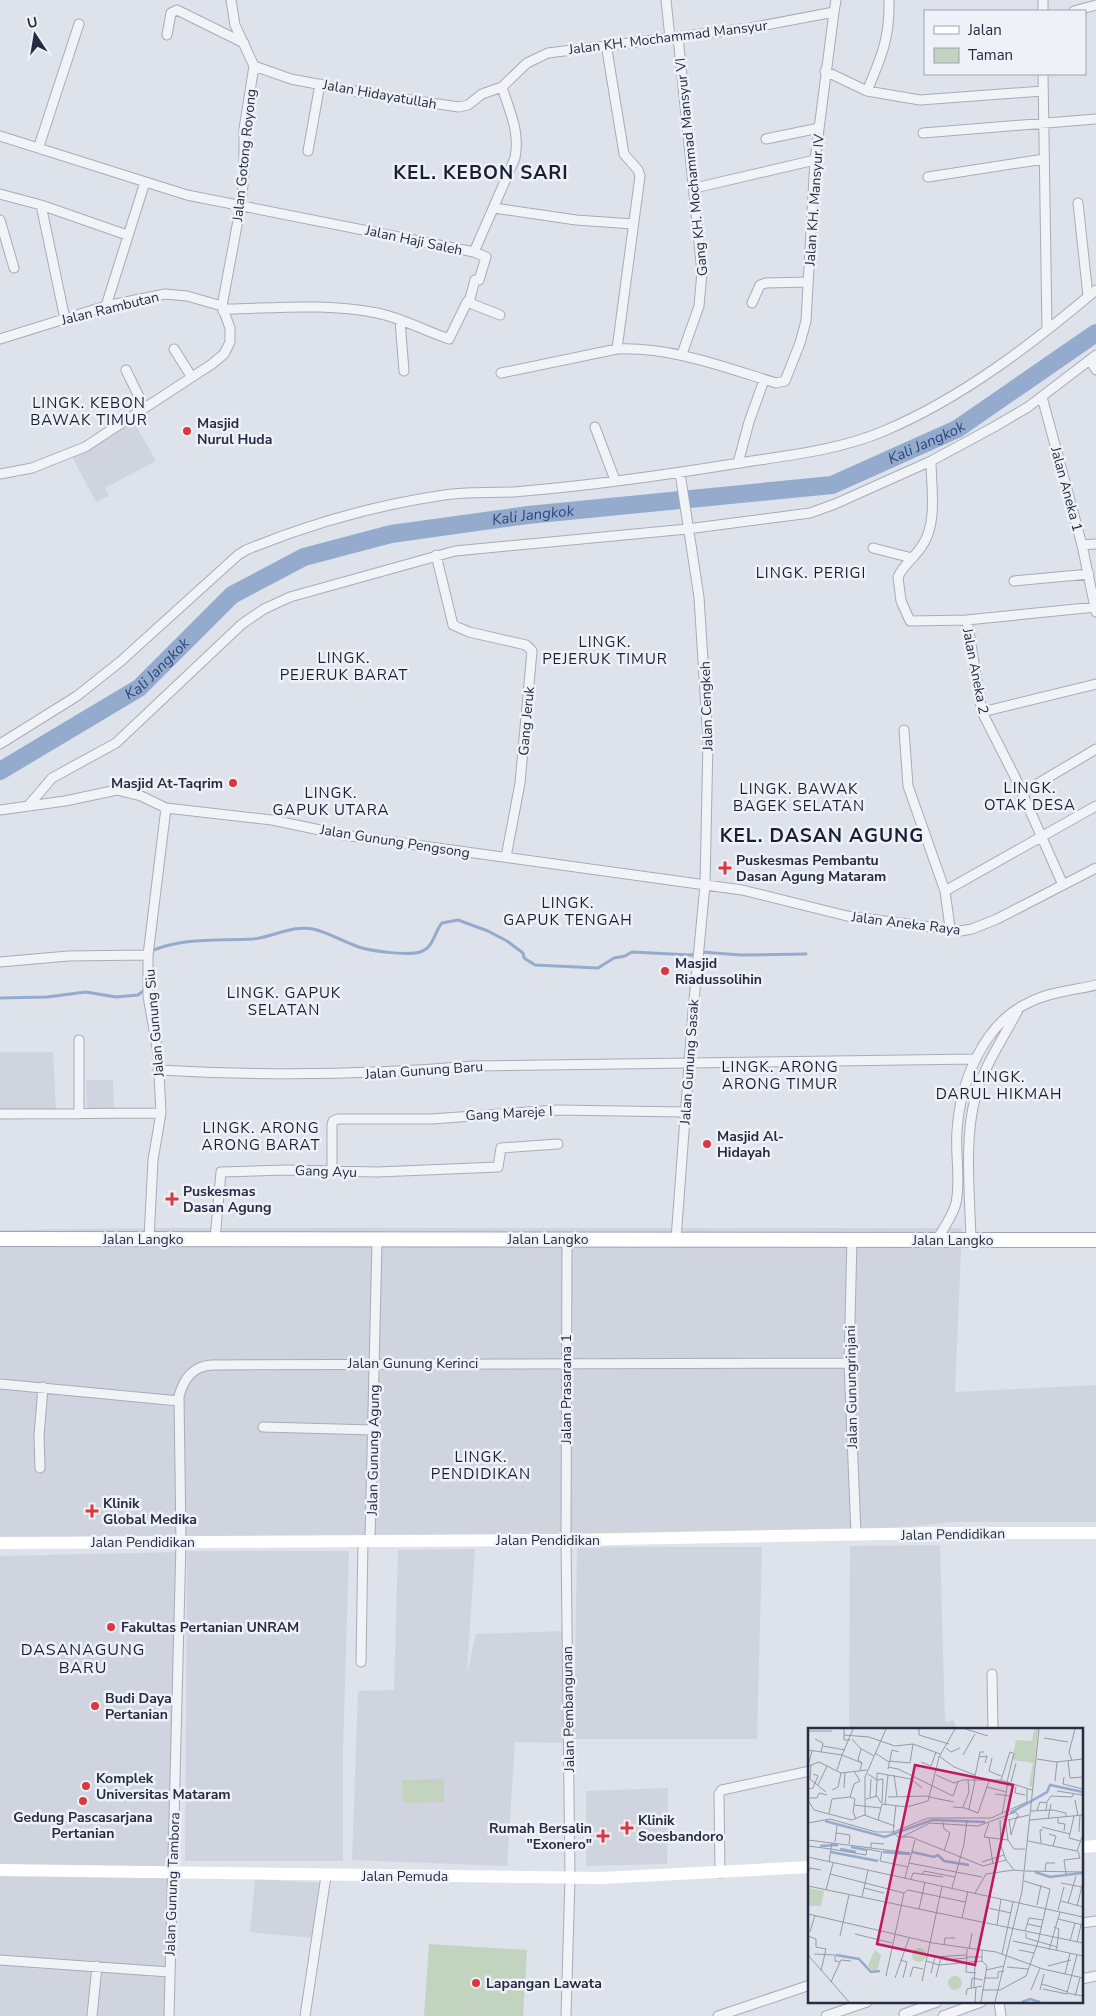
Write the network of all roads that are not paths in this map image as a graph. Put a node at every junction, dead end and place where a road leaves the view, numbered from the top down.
1 (231, 0) edge
2 (666, 0) edge
3 (836, 0) edge
4 (889, 0) edge
5 (1096, 5) edge
6 (1078, 10) edge
7 (834, 12) junction
8 (79, 24) dead end
9 (167, 35) dead end
10 (674, 37) junction
11 (244, 43) junction
12 (606, 44) junction
13 (254, 66) junction
14 (826, 71) junction
15 (1043, 75) edge
16 (320, 84) junction
17 (502, 87) junction
18 (1043, 91) junction
19 (867, 92) junction
20 (1096, 119) edge
21 (1043, 124) junction
22 (819, 128) junction
23 (923, 134) dead end
24 (0, 136) edge
25 (766, 139) dead end
26 (39, 146) junction
27 (308, 151) dead end
28 (1044, 159) junction
29 (816, 160) junction
30 (928, 177) dead end
31 (145, 182) junction
32 (695, 188) junction
33 (0, 194) edge
34 (1078, 203) dead end
35 (241, 204) junction
36 (41, 205) junction
37 (494, 208) junction
38 (0, 220) edge
39 (633, 224) junction
40 (127, 235) junction
41 (474, 252) junction
42 (14, 268) dead end
43 (808, 282) junction
44 (1096, 290) edge
45 (1088, 296) junction
46 (469, 302) junction
47 (752, 303) dead end
48 (106, 306) junction
49 (222, 308) junction
50 (500, 315) dead end
51 (65, 319) junction
52 (400, 320) junction
53 (1047, 330) junction
54 (0, 339) edge
55 (174, 349) dead end
56 (618, 349) junction
57 (682, 354) junction
58 (1093, 358) edge
59 (126, 370) dead end
60 (1096, 370) edge
61 (404, 371) dead end
62 (501, 373) dead end
63 (190, 376) junction
64 (764, 380) junction
65 (1042, 396) junction
66 (144, 407) junction
67 (595, 427) dead end
68 (931, 461) junction
69 (738, 463) junction
70 (680, 473) junction
71 (0, 474) edge
72 (615, 480) junction
73 (687, 525) junction
74 (1096, 544) edge
75 (1082, 545) junction
76 (873, 548) dead end
77 (436, 555) junction
78 (912, 558) junction
79 (1089, 574) junction
80 (1014, 581) dead end
81 (1096, 609) edge
82 (967, 620) junction
83 (1096, 684) edge
84 (982, 712) junction
85 (904, 730) dead end
86 (0, 744) edge
87 (1096, 749) edge
88 (1022, 793) junction
89 (29, 805) junction
90 (1096, 806) edge
91 (166, 808) junction
92 (0, 810) edge
93 (1043, 836) junction
94 (506, 857) junction
95 (1096, 868) edge
96 (705, 884) junction
97 (1064, 885) junction
98 (945, 891) junction
99 (950, 928) junction
100 (147, 954) junction
101 (0, 962) edge
102 (1096, 985) edge
103 (1019, 1008) junction
104 (79, 1040) dead end
105 (976, 1059) junction
106 (689, 1063) junction
107 (158, 1070) junction
108 (686, 1112) junction
109 (161, 1113) junction
110 (0, 1114) edge
111 (79, 1114) junction
112 (558, 1144) dead end
113 (332, 1171) junction
114 (215, 1238) junction
115 (567, 1238) junction
116 (0, 1239) edge
117 (149, 1239) junction
118 (676, 1239) junction
119 (852, 1239) junction
120 (938, 1240) junction
121 (971, 1240) junction
122 (1096, 1240) edge
123 (378, 1241) junction
124 (375, 1363) junction
125 (566, 1363) junction
126 (849, 1363) junction
127 (0, 1384) edge
128 (44, 1387) junction
129 (179, 1401) junction
130 (263, 1427) dead end
131 (373, 1430) junction
132 (40, 1468) dead end
133 (1096, 1533) edge
134 (856, 1534) junction
135 (367, 1540) junction
136 (566, 1540) junction
137 (181, 1542) junction
138 (0, 1543) edge
139 (361, 1662) dead end
140 (992, 1674) dead end
141 (993, 1728) edge
142 (808, 1771) edge
143 (808, 1867) edge
144 (0, 1870) edge
145 (173, 1871) junction
146 (720, 1873) junction
147 (326, 1876) junction
148 (570, 1878) junction
149 (0, 1960) edge
150 (97, 1966) junction
151 (169, 1972) junction
152 (808, 1986) edge
153 (861, 2004) edge
154 (932, 2004) edge
155 (976, 2004) edge
156 (904, 2014) dead end
157 (92, 2016) edge
158 (169, 2016) edge
159 (305, 2016) edge
160 (566, 2016) edge
161 (720, 2016) edge
162 (826, 2016) edge
163 (943, 2016) edge

1 - 11 street
2 - 10 street, Gang KH. Mochammad Mansyur VI
3 - 7 street
4 - 19 street
5 - 6 street
7 - 10 street, Jalan KH. Mochammad Mansyur
7 - 14 street, Jalan KH. Mansyur IV
8 - 26 street
9 - 11 street
10 - 12 street, Jalan KH. Mochammad Mansyur
10 - 32 street, Gang KH. Mochammad Mansyur VI
11 - 13 street
12 - 17 street, Jalan KH. Mochammad Mansyur
12 - 39 street
13 - 16 street, Jalan Hidayatullah
13 - 35 street, Jalan Gotong Royong
14 - 19 street
14 - 22 street, Jalan KH. Mansyur IV
15 - 18 street
16 - 17 street, Jalan Hidayatullah
16 - 27 street
17 - 37 street, Jalan Haji Saleh
18 - 19 street
18 - 21 street
20 - 21 street
21 - 23 street
21 - 28 street
22 - 25 street
22 - 29 street, Jalan KH. Mansyur IV
24 - 26 street, Jalan Haji Saleh
26 - 31 street, Jalan Haji Saleh
28 - 30 street
28 - 53 street
29 - 32 street
29 - 43 street, Jalan KH. Mansyur IV
31 - 35 street, Jalan Haji Saleh
31 - 40 street
32 - 57 street, Gang KH. Mochammad Mansyur VI
33 - 36 street
34 - 45 street
35 - 41 street, Jalan Haji Saleh
35 - 49 street, Jalan Gotong Royong
36 - 40 street
36 - 51 street
37 - 39 street
37 - 41 street, Jalan Haji Saleh
38 - 42 street
39 - 56 street
40 - 48 street
41 - 46 street
43 - 47 street
43 - 64 street, Jalan KH. Mansyur IV
44 - 45 street
45 - 53 street
46 - 50 street
46 - 52 street
48 - 49 street, Jalan Rambutan
48 - 51 street, Jalan Rambutan
49 - 52 street
49 - 63 street, Jalan Gotong Royong
51 - 54 street, Jalan Rambutan
52 - 61 street
53 - 69 street
55 - 63 street
56 - 57 street
56 - 62 street
57 - 64 street
58 - 60 street
58 - 65 street
59 - 66 street
63 - 66 street, Jalan Gotong Royong
64 - 69 street
65 - 68 street
65 - 75 street, Jalan Aneka 1
66 - 71 street, Jalan Gotong Royong
67 - 72 street
68 - 73 street
68 - 78 street
69 - 70 street
70 - 72 street
70 - 73 street, Jalan Cengkeh
72 - 86 street
73 - 77 street
73 - 96 street, Jalan Cengkeh
74 - 75 street
75 - 79 street, Jalan Aneka 1
76 - 78 street
77 - 89 street
77 - 94 street, Gang Jeruk
78 - 82 street
79 - 80 street
79 - 81 street, Jalan Aneka 1
81 - 82 street
82 - 84 street, Jalan Aneka 2
83 - 84 street
84 - 88 street, Jalan Aneka 2
85 - 98 street
87 - 88 street
88 - 93 street, Jalan Aneka 2
89 - 91 street, Jalan Gunung Pengsong
89 - 92 street, Jalan Gunung Pengsong
90 - 93 street
91 - 94 street, Jalan Gunung Pengsong
91 - 100 street, Jalan Gunung Siu
93 - 97 street, Jalan Aneka 2
93 - 98 street
94 - 96 street, Jalan Gunung Pengsong
95 - 97 street, Jalan Aneka Raya
96 - 99 street, Jalan Aneka Raya
96 - 106 street, Jalan Gunung Sasak
97 - 99 street, Jalan Aneka Raya
98 - 99 street
100 - 101 street
100 - 107 street, Jalan Gunung Siu
102 - 103 street
103 - 105 street
103 - 121 street
104 - 111 street
105 - 106 street, Jalan Gunung Baru
105 - 120 street
106 - 107 street, Jalan Gunung Baru
106 - 108 street, Jalan Gunung Sasak
107 - 109 street, Jalan Gunung Siu
108 - 113 street, Gang Mareje I
108 - 118 street, Jalan Gunung Sasak
109 - 111 street
109 - 117 street, Jalan Gunung Siu
110 - 111 street
112 - 113 street, Gang Ayu
113 - 114 street, Gang Ayu
114 - 117 main road, Jalan Langko
114 - 123 main road, Jalan Langko
115 - 118 main road, Jalan Langko
115 - 123 main road, Jalan Langko
115 - 125 street, Jalan Prasarana 1
116 - 117 main road, Jalan Langko
118 - 119 main road, Jalan Langko
119 - 120 main road, Jalan Langko
119 - 126 street, Jalan Gunungrinjani
120 - 121 main road, Jalan Langko
121 - 122 main road, Jalan Langko
123 - 124 street, Jalan Gunung Agung
124 - 125 street, Jalan Gunung Kerinci
124 - 129 street, Jalan Gunung Kerinci
124 - 131 street, Jalan Gunung Agung
125 - 126 street, Jalan Gunung Kerinci
125 - 136 street, Jalan Prasarana 1
126 - 134 street, Jalan Gunungrinjani
127 - 128 street
128 - 129 street
128 - 132 street
129 - 137 street, Jalan Gunung Kerinci
130 - 131 street
131 - 135 street, Jalan Gunung Agung
133 - 134 main road, Jalan Pendidikan
134 - 136 main road, Jalan Pendidikan
135 - 136 main road, Jalan Pendidikan
135 - 137 main road, Jalan Pendidikan
135 - 139 street, Jalan Gunung Agung
136 - 148 street, Jalan Pembangunan
137 - 138 main road, Jalan Pendidikan
137 - 145 street, Jalan Gunung Tambora
140 - 141 street
142 - 146 street
143 - 146 main road, Jalan Pemuda
144 - 145 main road, Jalan Pemuda
145 - 147 main road, Jalan Pemuda
145 - 151 street, Jalan Gunung Tambora
146 - 148 main road, Jalan Pemuda
147 - 148 main road, Jalan Pemuda
147 - 159 street
148 - 160 street, Jalan Pembangunan
149 - 150 street
150 - 151 street
150 - 157 street
151 - 158 street, Jalan Gunung Tambora
152 - 161 street
153 - 162 street
154 - 156 street
155 - 163 street

